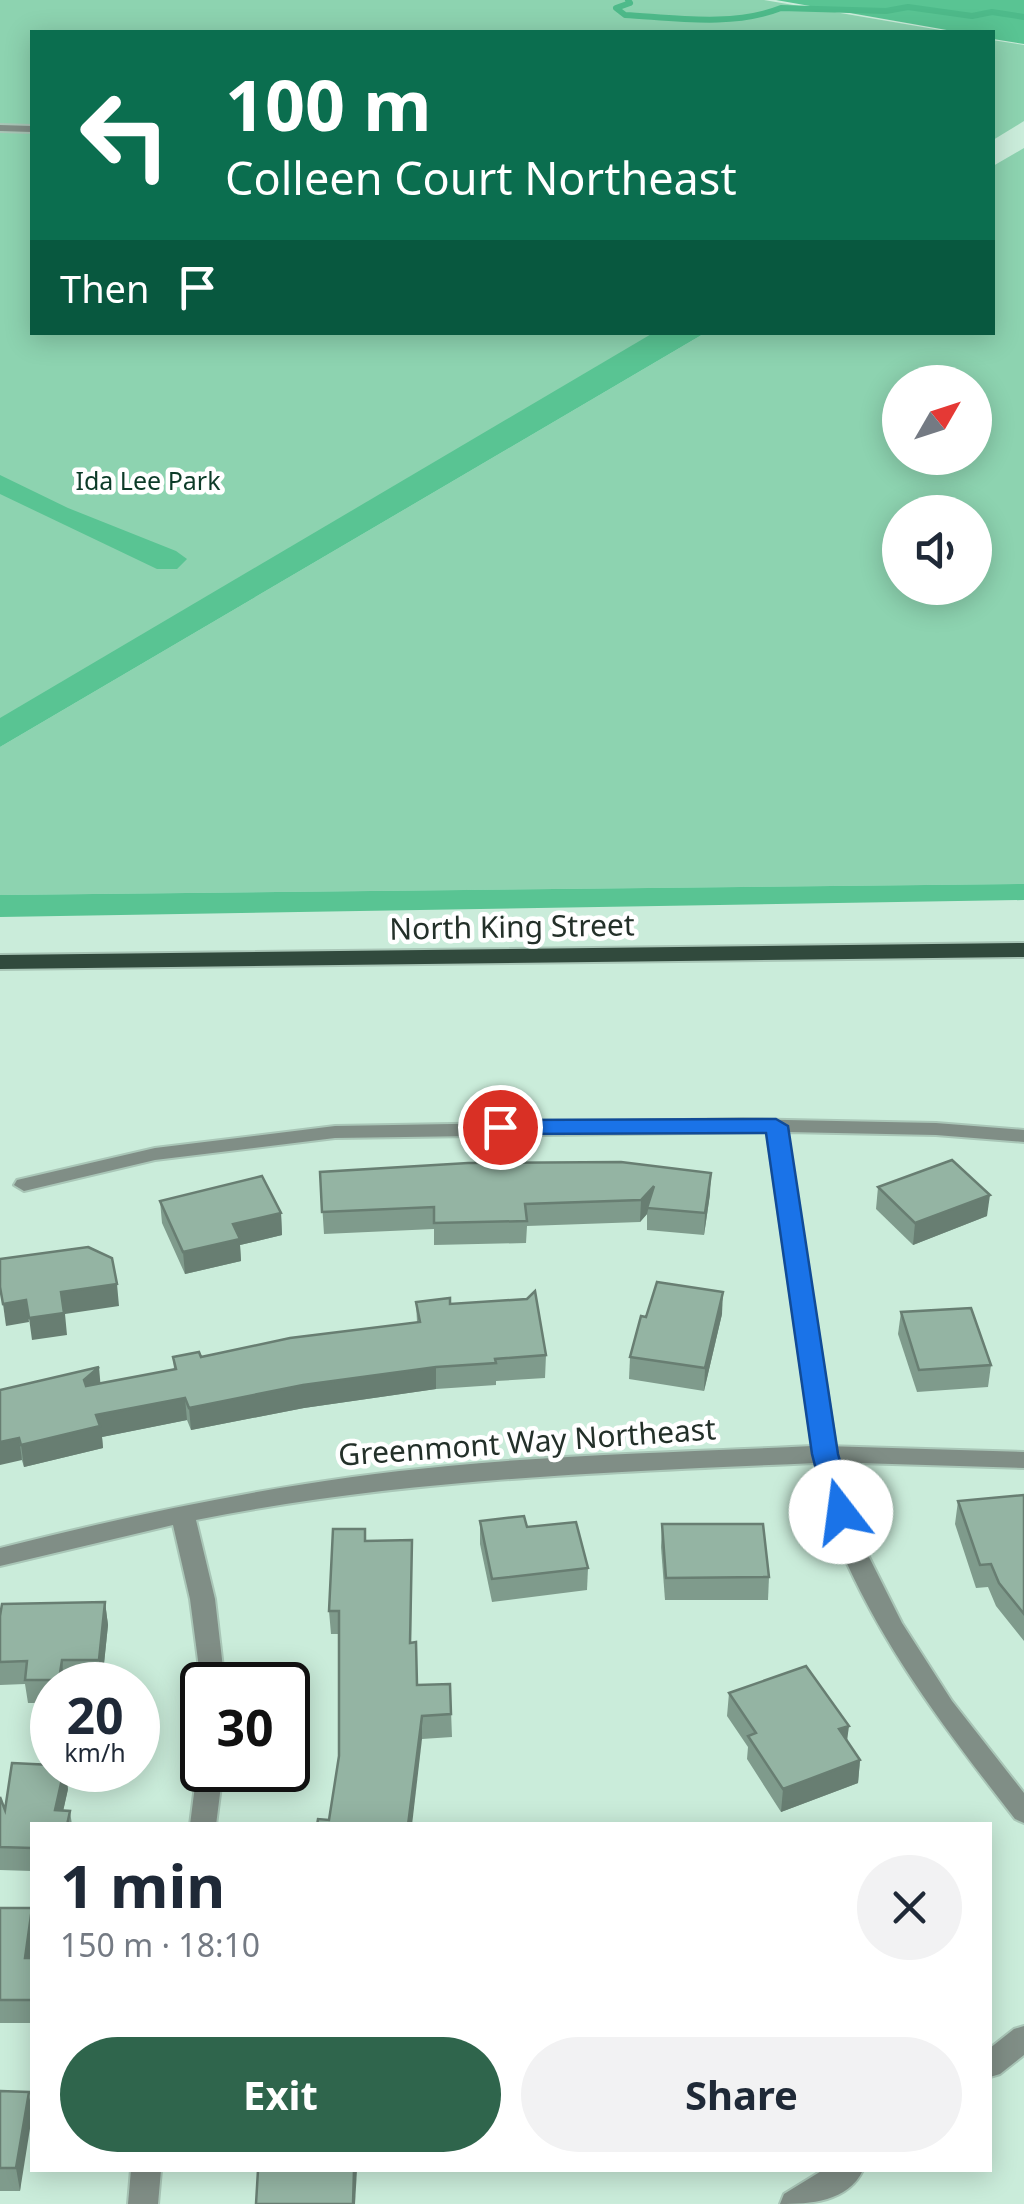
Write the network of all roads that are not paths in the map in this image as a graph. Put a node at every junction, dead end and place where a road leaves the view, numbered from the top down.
1 (0, 128) edge
2 (30, 129) edge
3 (1024, 950) edge
4 (0, 962) edge
5 (776, 1126) junction
6 (1024, 1136) edge
7 (24, 1185) dead end
8 (825, 1454) junction
9 (1024, 1460) edge
10 (183, 1516) junction
11 (0, 1557) edge
12 (211, 1662) edge
13 (207, 1792) edge
14 (1024, 1812) edge
15 (203, 1822) edge
16 (1024, 2038) edge
17 (992, 2063) edge
18 (146, 2172) edge
19 (845, 2172) edge
20 (142, 2204) edge
21 (795, 2204) edge

1 - 2 street
3 - 4 main road, North King Street
5 - 6 street
5 - 7 street
5 - 8 street
8 - 9 street, Greenmont Way Northeast
8 - 10 street, Greenmont Way Northeast
8 - 14 street
10 - 11 street, Greenmont Way Northeast
10 - 12 street
13 - 15 street
16 - 17 street
18 - 20 street
19 - 21 street

